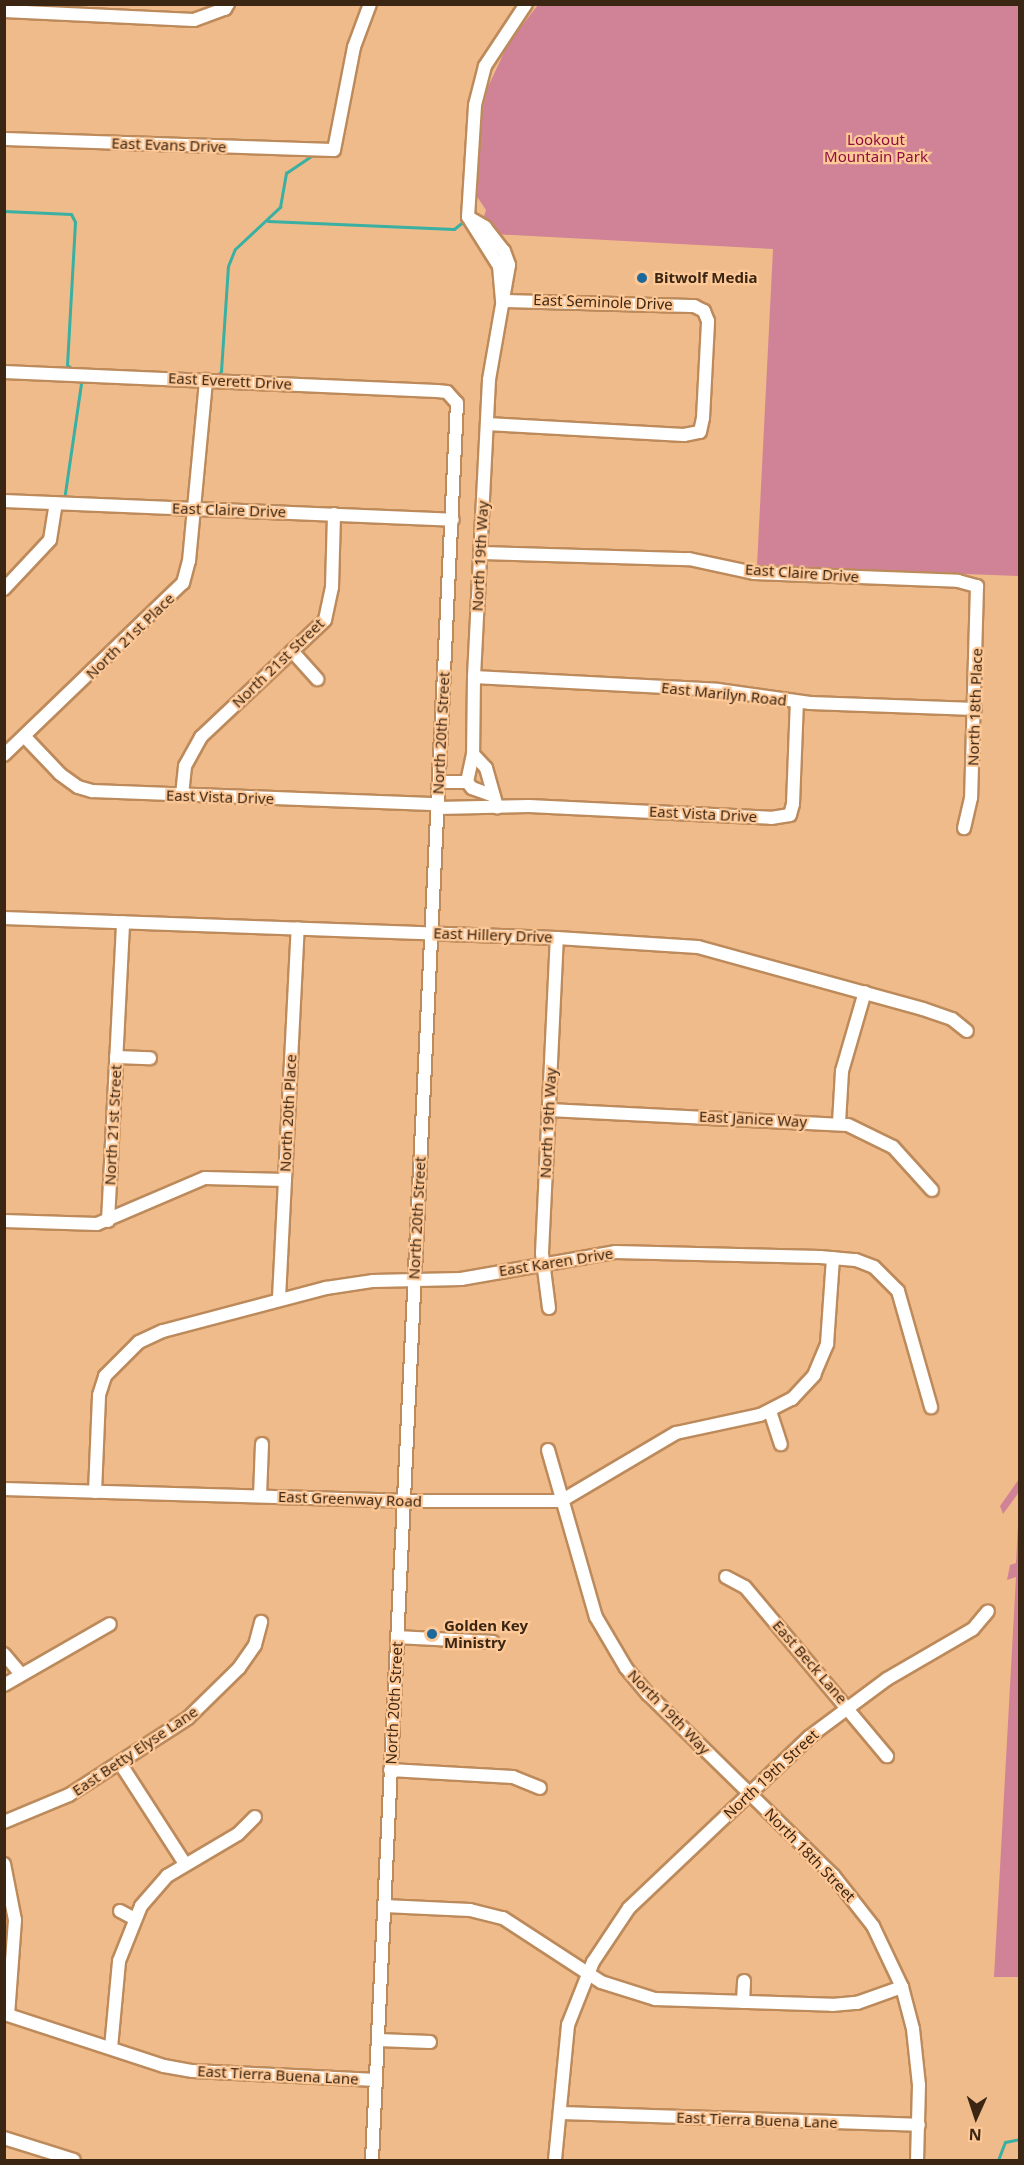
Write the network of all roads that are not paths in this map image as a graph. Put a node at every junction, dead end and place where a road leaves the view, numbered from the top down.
1 (370, 4) edge
2 (526, 4) edge
3 (227, 7) edge
4 (4, 11) edge
5 (4, 139) edge
6 (502, 301) junction
7 (4, 372) edge
8 (206, 380) junction
9 (454, 397) joint
10 (487, 424) junction
11 (4, 501) edge
12 (56, 503) junction
13 (194, 509) junction
14 (334, 514) junction
15 (453, 520) junction
16 (482, 553) junction
17 (977, 586) joint
18 (4, 589) edge
19 (292, 651) junction
20 (474, 677) junction
21 (317, 679) dead end
22 (797, 702) junction
23 (975, 709) junction
24 (24, 736) junction
25 (473, 754) junction
26 (4, 755) edge
27 (438, 782) junction
28 (472, 786) junction
29 (182, 795) junction
30 (496, 801) junction
31 (437, 806) junction
32 (473, 809) junction
33 (964, 828) dead end
34 (4, 918) edge
35 (123, 922) junction
36 (298, 928) junction
37 (432, 933) junction
38 (557, 938) junction
39 (865, 992) junction
40 (967, 1031) dead end
41 (116, 1057) junction
42 (150, 1058) dead end
43 (549, 1110) junction
44 (839, 1123) junction
45 (285, 1180) junction
46 (932, 1190) dead end
47 (4, 1221) edge
48 (108, 1221) junction
49 (833, 1258) junction
50 (542, 1265) junction
51 (414, 1280) junction
52 (279, 1298) junction
53 (549, 1308) dead end
54 (931, 1407) dead end
55 (770, 1412) junction
56 (262, 1444) dead end
57 (781, 1444) dead end
58 (548, 1450) dead end
59 (4, 1489) edge
60 (94, 1492) junction
61 (260, 1496) junction
62 (402, 1501) junction
63 (561, 1501) junction
64 (726, 1576) dead end
65 (988, 1611) dead end
66 (261, 1622) dead end
67 (110, 1624) dead end
68 (397, 1636) junction
69 (493, 1642) dead end
70 (4, 1654) edge
71 (21, 1674) junction
72 (4, 1685) edge
73 (848, 1706) junction
74 (887, 1756) dead end
75 (120, 1763) junction
76 (390, 1770) junction
77 (540, 1788) dead end
78 (749, 1793) junction
79 (255, 1817) dead end
80 (4, 1822) edge
81 (4, 1864) edge
82 (185, 1864) junction
83 (384, 1906) junction
84 (120, 1911) dead end
85 (135, 1918) junction
86 (10, 1956) edge
87 (587, 1973) junction
88 (744, 1981) dead end
89 (902, 1988) junction
90 (743, 2002) junction
91 (378, 2040) junction
92 (430, 2042) dead end
93 (111, 2048) junction
94 (376, 2080) junction
95 (560, 2113) junction
96 (919, 2125) junction
97 (4, 2138) edge
98 (74, 2160) edge
99 (372, 2160) edge
100 (555, 2160) edge
101 (917, 2160) edge

1 - 5 street, East Evans Drive
2 - 6 street, North 19th Way
3 - 4 street
6 - 10 street, North 19th Way
6 - 10 street, East Seminole Drive
7 - 8 street, East Everett Drive
8 - 9 street, East Everett Drive
8 - 13 street, North 21st Place
9 - 15 street, North 20th Street
10 - 16 street, North 19th Way
11 - 12 street, East Claire Drive
12 - 13 street, East Claire Drive
12 - 18 street
13 - 14 street, East Claire Drive
13 - 24 street, North 21st Place
14 - 15 street, East Claire Drive
14 - 19 street, North 21st Street
15 - 27 street, North 20th Street
16 - 17 street, East Claire Drive
16 - 20 street, North 19th Way
17 - 23 street, North 18th Place
19 - 21 street
19 - 29 street, North 21st Street
20 - 22 street, East Marilyn Road
20 - 25 street, North 19th Way
22 - 23 street, East Marilyn Road
22 - 30 street, East Vista Drive
23 - 33 street, North 18th Place
24 - 26 street, North 21st Place
24 - 29 street, East Vista Drive
25 - 28 street
25 - 30 street
27 - 28 street, East Vista Drive
27 - 31 street, North 20th Street
28 - 30 street, East Vista Drive
28 - 32 street
29 - 31 street, East Vista Drive
30 - 32 street, East Vista Drive
31 - 32 street, East Vista Drive
31 - 37 street, North 20th Street
34 - 35 street, East Hillery Drive
35 - 36 street, East Hillery Drive
35 - 41 street, North 21st Street
36 - 37 street, East Hillery Drive
36 - 45 street, North 20th Place
37 - 38 street, East Hillery Drive
37 - 51 street, North 20th Street
38 - 39 street, East Hillery Drive
38 - 43 street, North 19th Way
39 - 40 street, East Hillery Drive
39 - 44 street
41 - 42 street
41 - 48 street, North 21st Street
43 - 44 street, East Janice Way
43 - 50 street, North 19th Way
44 - 46 street, East Janice Way
45 - 48 street
45 - 52 street, North 20th Place
47 - 48 street
49 - 50 street, East Karen Drive
49 - 54 street, East Karen Drive
49 - 55 street
50 - 51 street, East Karen Drive
50 - 53 street, North 19th Way
51 - 52 street, East Karen Drive
51 - 62 street, North 20th Street
52 - 60 street, East Karen Drive
55 - 57 street
55 - 63 street
56 - 61 street
58 - 63 street, North 19th Way
59 - 60 street, East Greenway Road
60 - 61 street, East Greenway Road
61 - 62 street, East Greenway Road
62 - 63 street, East Greenway Road
62 - 68 street, North 20th Street
63 - 78 street, North 19th Way
64 - 73 street, East Beck Lane
65 - 73 street, North 19th Street
66 - 75 street, East Betty Elyse Lane
67 - 71 street
68 - 69 street
68 - 76 street, North 20th Street
70 - 71 street
71 - 72 street
73 - 74 street, East Beck Lane
73 - 78 street, North 19th Street
75 - 80 street, East Betty Elyse Lane
75 - 82 street
76 - 77 street
76 - 83 street, North 20th Street
78 - 87 street, North 19th Street
78 - 89 street, North 18th Street
79 - 82 street
81 - 86 street
82 - 85 street
83 - 87 street
83 - 91 street, North 20th Street
84 - 85 street
85 - 93 street
86 - 93 street, East Tierra Buena Lane
87 - 90 street
87 - 95 street, North 19th Street
88 - 90 street
89 - 90 street
89 - 96 street, North 18th Street
91 - 92 street
91 - 94 street, North 20th Street
93 - 94 street, East Tierra Buena Lane
94 - 99 street, North 20th Street
95 - 96 street, East Tierra Buena Lane
95 - 100 street, North 19th Street
96 - 101 street, North 18th Street
97 - 98 street

